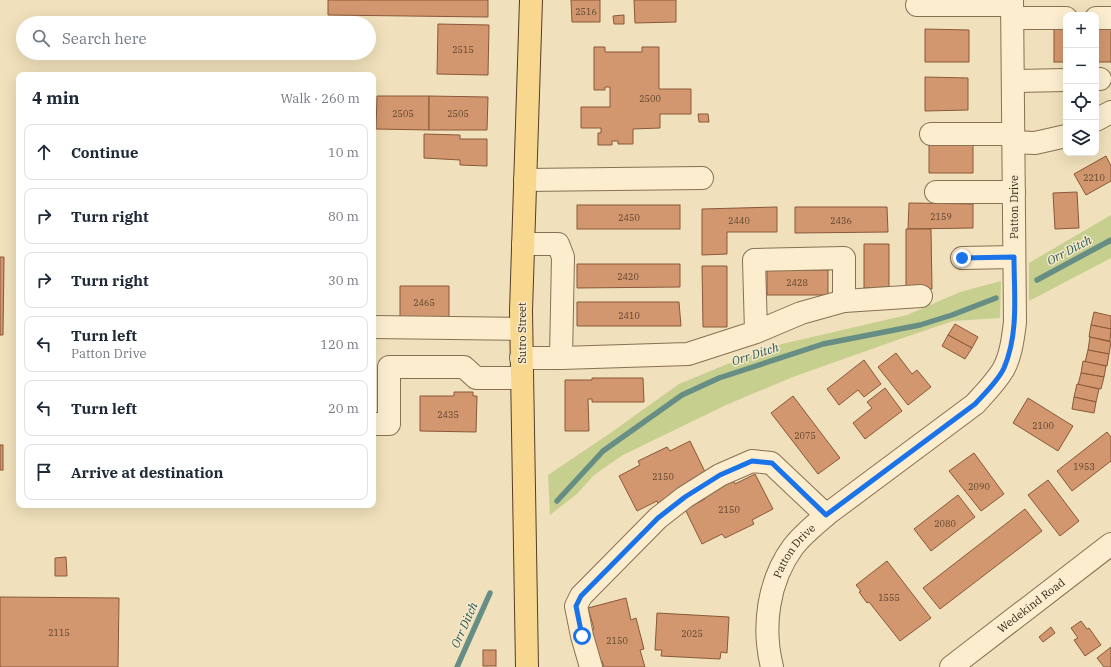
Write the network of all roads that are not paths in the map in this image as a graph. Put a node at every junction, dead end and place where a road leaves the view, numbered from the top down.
1 (531, 0) edge
2 (917, 5) dead end
3 (1012, 8) edge
4 (1063, 17) edge
5 (1099, 18) edge
6 (1111, 18) edge
7 (1063, 80) edge
8 (1013, 81) junction
9 (1111, 112) edge
10 (1099, 118) edge
11 (931, 134) dead end
12 (1063, 137) edge
13 (1013, 138) junction
14 (702, 178) dead end
15 (525, 180) junction
16 (936, 192) dead end
17 (1014, 192) junction
18 (523, 244) junction
19 (1014, 257) junction
20 (962, 258) dead end
21 (920, 296) dead end
22 (844, 301) junction
23 (376, 327) edge
24 (521, 329) junction
25 (756, 332) junction
26 (560, 358) junction
27 (522, 368) junction
28 (376, 424) edge
29 (826, 515) junction
30 (1111, 544) edge
31 (526, 667) edge
32 (591, 667) edge
33 (772, 667) edge
34 (951, 667) edge

1 - 15 main road, Sutro Street
2 - 3 street
3 - 4 street
3 - 8 street, Patton Drive
5 - 6 street
7 - 8 street
8 - 13 street, Patton Drive
9 - 10 street
11 - 13 street
12 - 13 street
13 - 17 street, Patton Drive
14 - 15 street
15 - 18 main road, Sutro Street
16 - 17 street
17 - 19 street, Patton Drive
18 - 24 main road, Sutro Street
18 - 26 street
19 - 20 street
19 - 29 street, Patton Drive
21 - 22 street
22 - 25 street
22 - 25 street
23 - 24 street
24 - 27 main road, Sutro Street
25 - 26 street
26 - 27 street
27 - 28 street
27 - 31 main road, Sutro Street
29 - 32 street
29 - 33 street, Patton Drive
30 - 34 street, Wedekind Road

